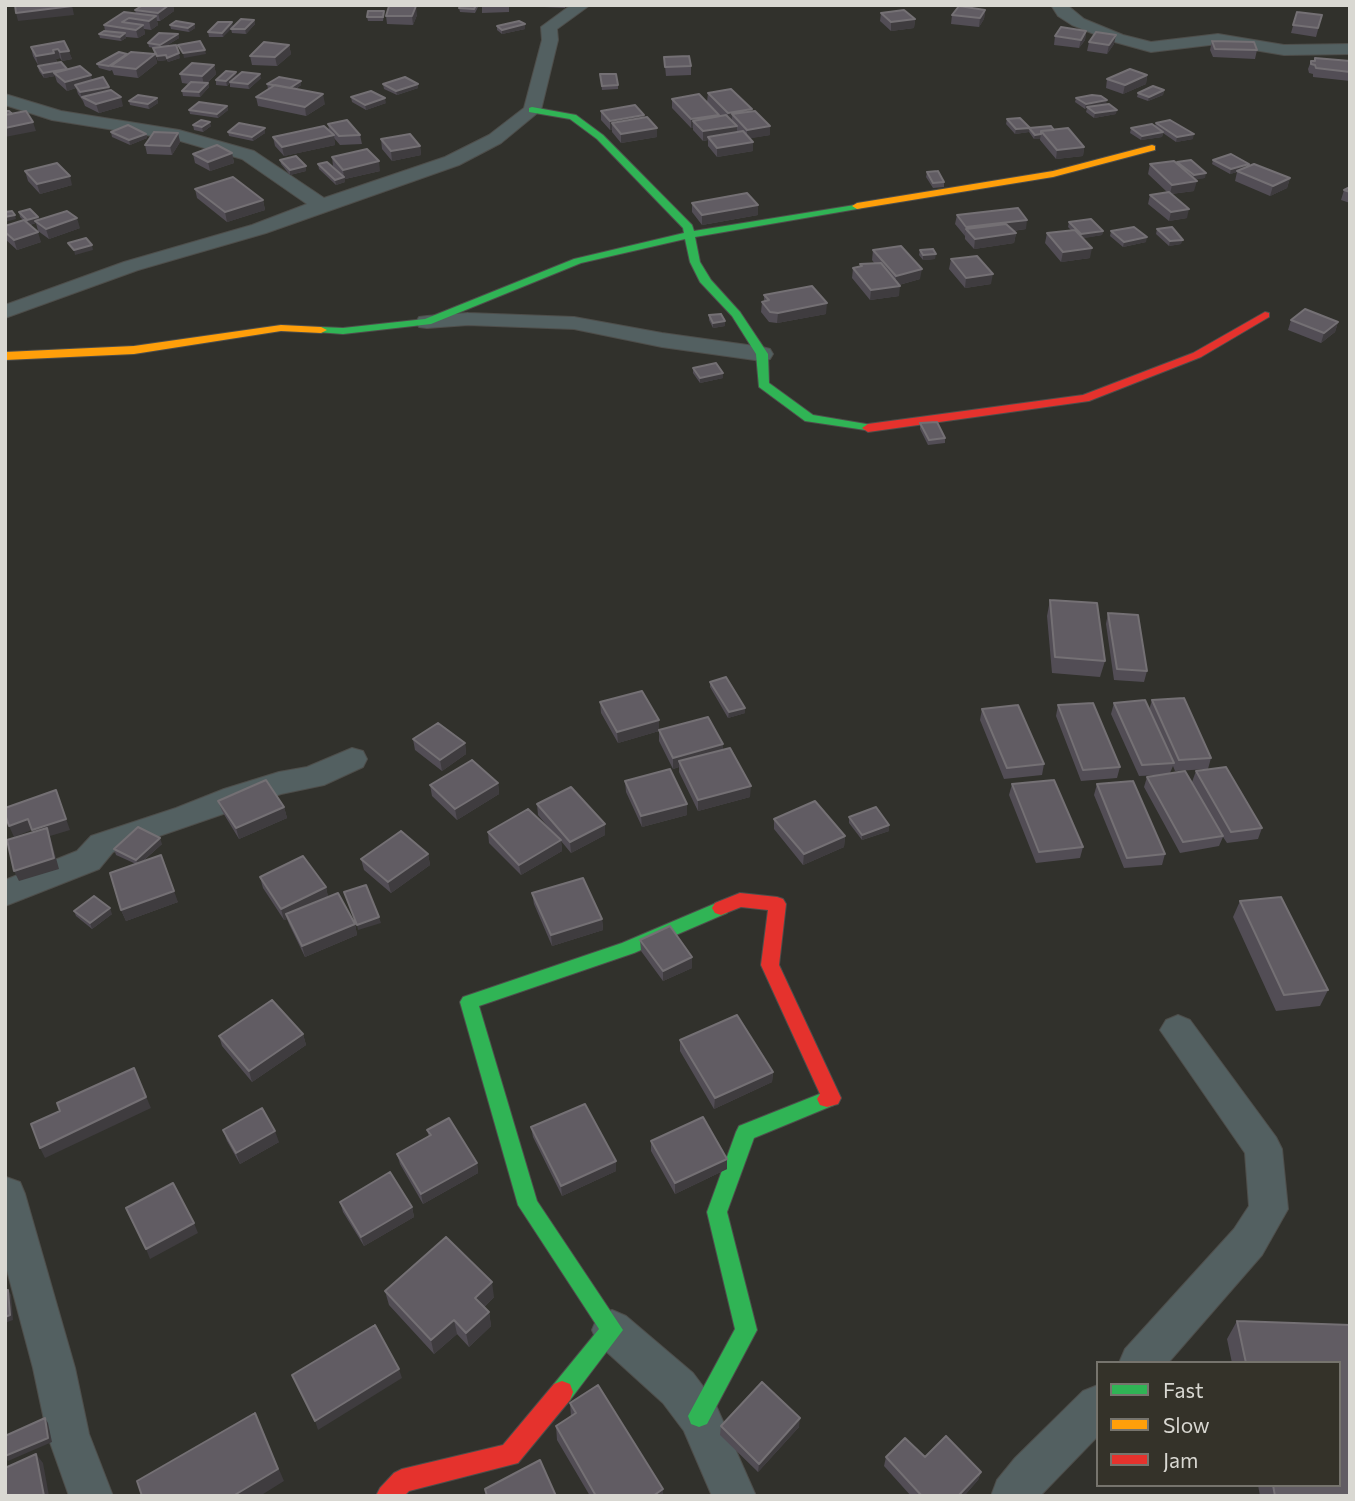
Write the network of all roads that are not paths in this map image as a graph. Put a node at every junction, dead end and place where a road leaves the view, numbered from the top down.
1 (582, 5) edge
2 (1059, 5) edge
3 (1350, 49) edge
4 (5, 99) edge
5 (533, 110) junction
6 (1152, 148) dead end
7 (321, 205) junction
8 (691, 235) junction
9 (5, 312) edge
10 (1265, 315) dead end
11 (427, 322) junction
12 (762, 354) junction
13 (5, 356) edge
14 (352, 759) dead end
15 (5, 894) edge
16 (1178, 1030) dead end
17 (6, 1194) edge
18 (612, 1329) junction
19 (1142, 1361) edge
20 (1096, 1408) edge
21 (699, 1416) junction
22 (91, 1496) edge
23 (388, 1496) edge
24 (734, 1496) edge
25 (1013, 1496) edge

1 - 5 street
2 - 3 street
4 - 7 street
5 - 7 street
5 - 8 street
6 - 8 street
7 - 9 street
8 - 11 street
8 - 12 street
10 - 12 street
11 - 12 street
11 - 13 street
14 - 15 street
16 - 19 street
17 - 22 street
18 - 21 street
18 - 21 street
18 - 23 street
20 - 25 street
21 - 24 street

